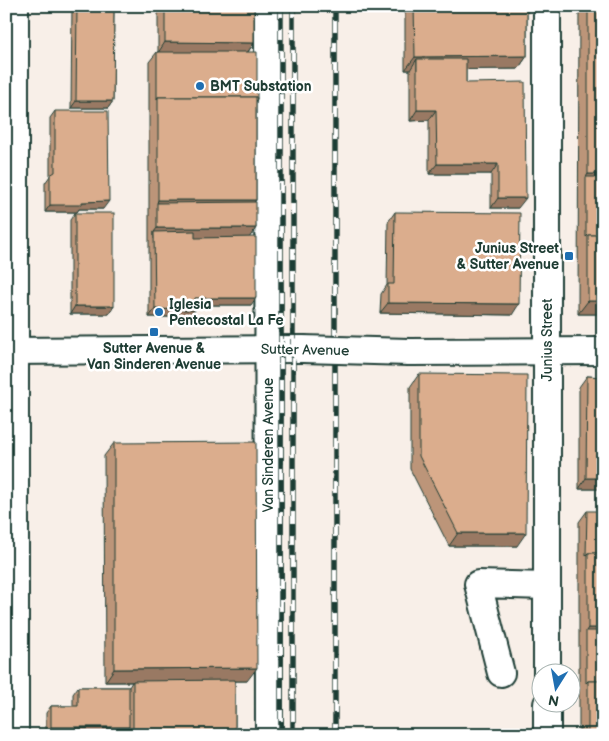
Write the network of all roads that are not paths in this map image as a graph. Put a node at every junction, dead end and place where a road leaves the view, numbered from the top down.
1 (15, 6) edge
2 (268, 6) edge
3 (547, 6) edge
4 (268, 349) junction
5 (11, 351) edge
6 (547, 351) junction
7 (603, 351) edge
8 (547, 586) junction
9 (547, 664) edge
10 (501, 673) dead end
11 (547, 714) edge
12 (15, 735) edge
13 (269, 735) edge
14 (547, 735) edge

1 - 5 street
2 - 4 street, Van Sinderen Avenue
3 - 6 street, Junius Street
4 - 5 street, Sutter Avenue
4 - 6 street, Sutter Avenue, bridge
4 - 13 street, Van Sinderen Avenue
5 - 12 street
6 - 7 street, Sutter Avenue
6 - 8 street, Junius Street
8 - 9 street, Junius Street
8 - 10 street
11 - 14 street

